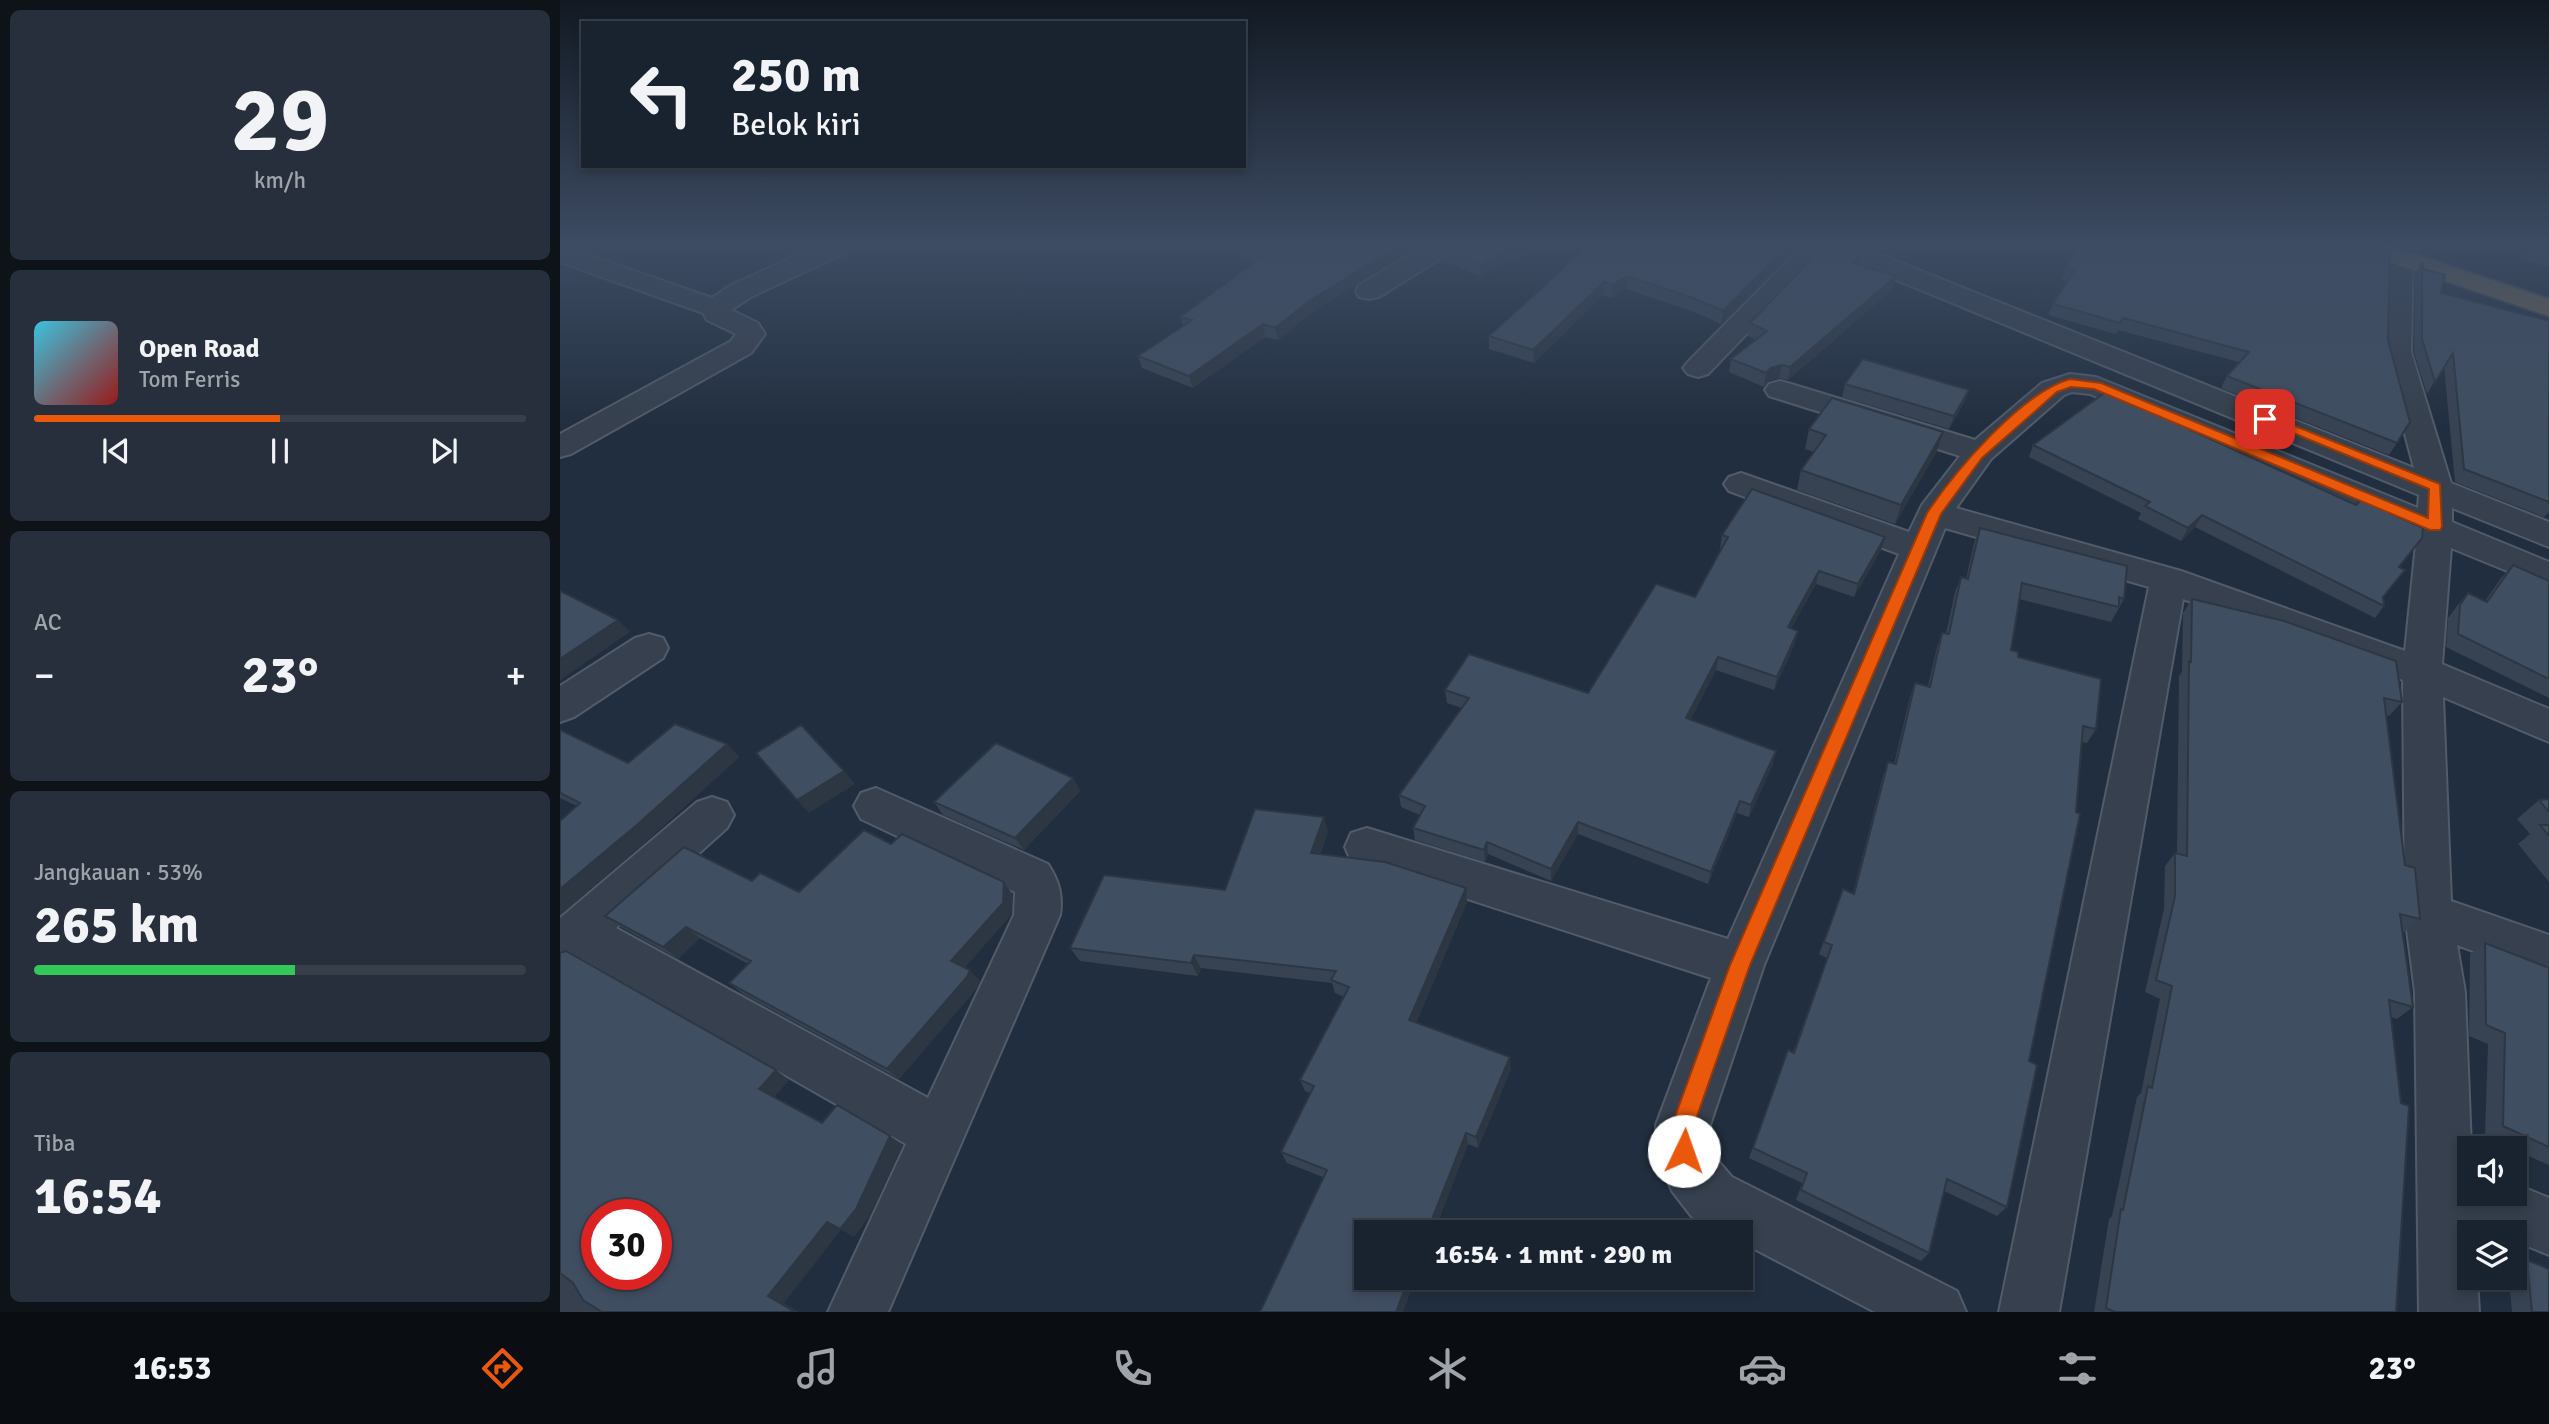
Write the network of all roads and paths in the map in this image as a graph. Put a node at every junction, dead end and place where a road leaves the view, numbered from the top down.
1 (710, 306) edge
2 (718, 306) edge
3 (1758, 306) edge
4 (1974, 306) edge
5 (2394, 306) edge
6 (715, 308) junction
7 (1698, 368) dead end
8 (1780, 390) dead end
9 (560, 447) edge
10 (1980, 452) junction
11 (1741, 484) dead end
12 (2435, 507) junction
13 (1926, 531) junction
14 (2549, 535) edge
15 (2549, 576) edge
16 (2168, 580) junction
17 (649, 648) dead end
18 (2422, 672) junction
19 (564, 699) edge
20 (2549, 726) edge
21 (876, 806) dead end
22 (712, 815) dead end
23 (1367, 847) dead end
24 (2428, 914) junction
25 (569, 940) edge
26 (2549, 957) edge
27 (1740, 965) junction
28 (939, 1133) junction
29 (2457, 1138) edge
30 (2461, 1206) edge
31 (2501, 1206) edge
32 (2549, 1227) edge
33 (560, 1303) edge
34 (572, 1312) edge
35 (858, 1312) edge
36 (1936, 1312) edge
37 (2029, 1312) edge
38 (2449, 1312) edge

1 - 6 street
2 - 6 street
3 - 7 street
4 - 12 street
5 - 12 street
6 - 9 street
8 - 10 street
10 - 12 street
10 - 13 street
11 - 13 street
12 - 14 street
12 - 15 street
12 - 18 street
13 - 16 street
13 - 27 street
16 - 18 street
16 - 37 street
17 - 19 street
18 - 20 street
18 - 24 street
21 - 28 street
22 - 25 street
23 - 27 street
24 - 26 street
24 - 29 street
25 - 28 street
27 - 36 street
28 - 35 street
30 - 38 street
31 - 32 street
33 - 34 street

